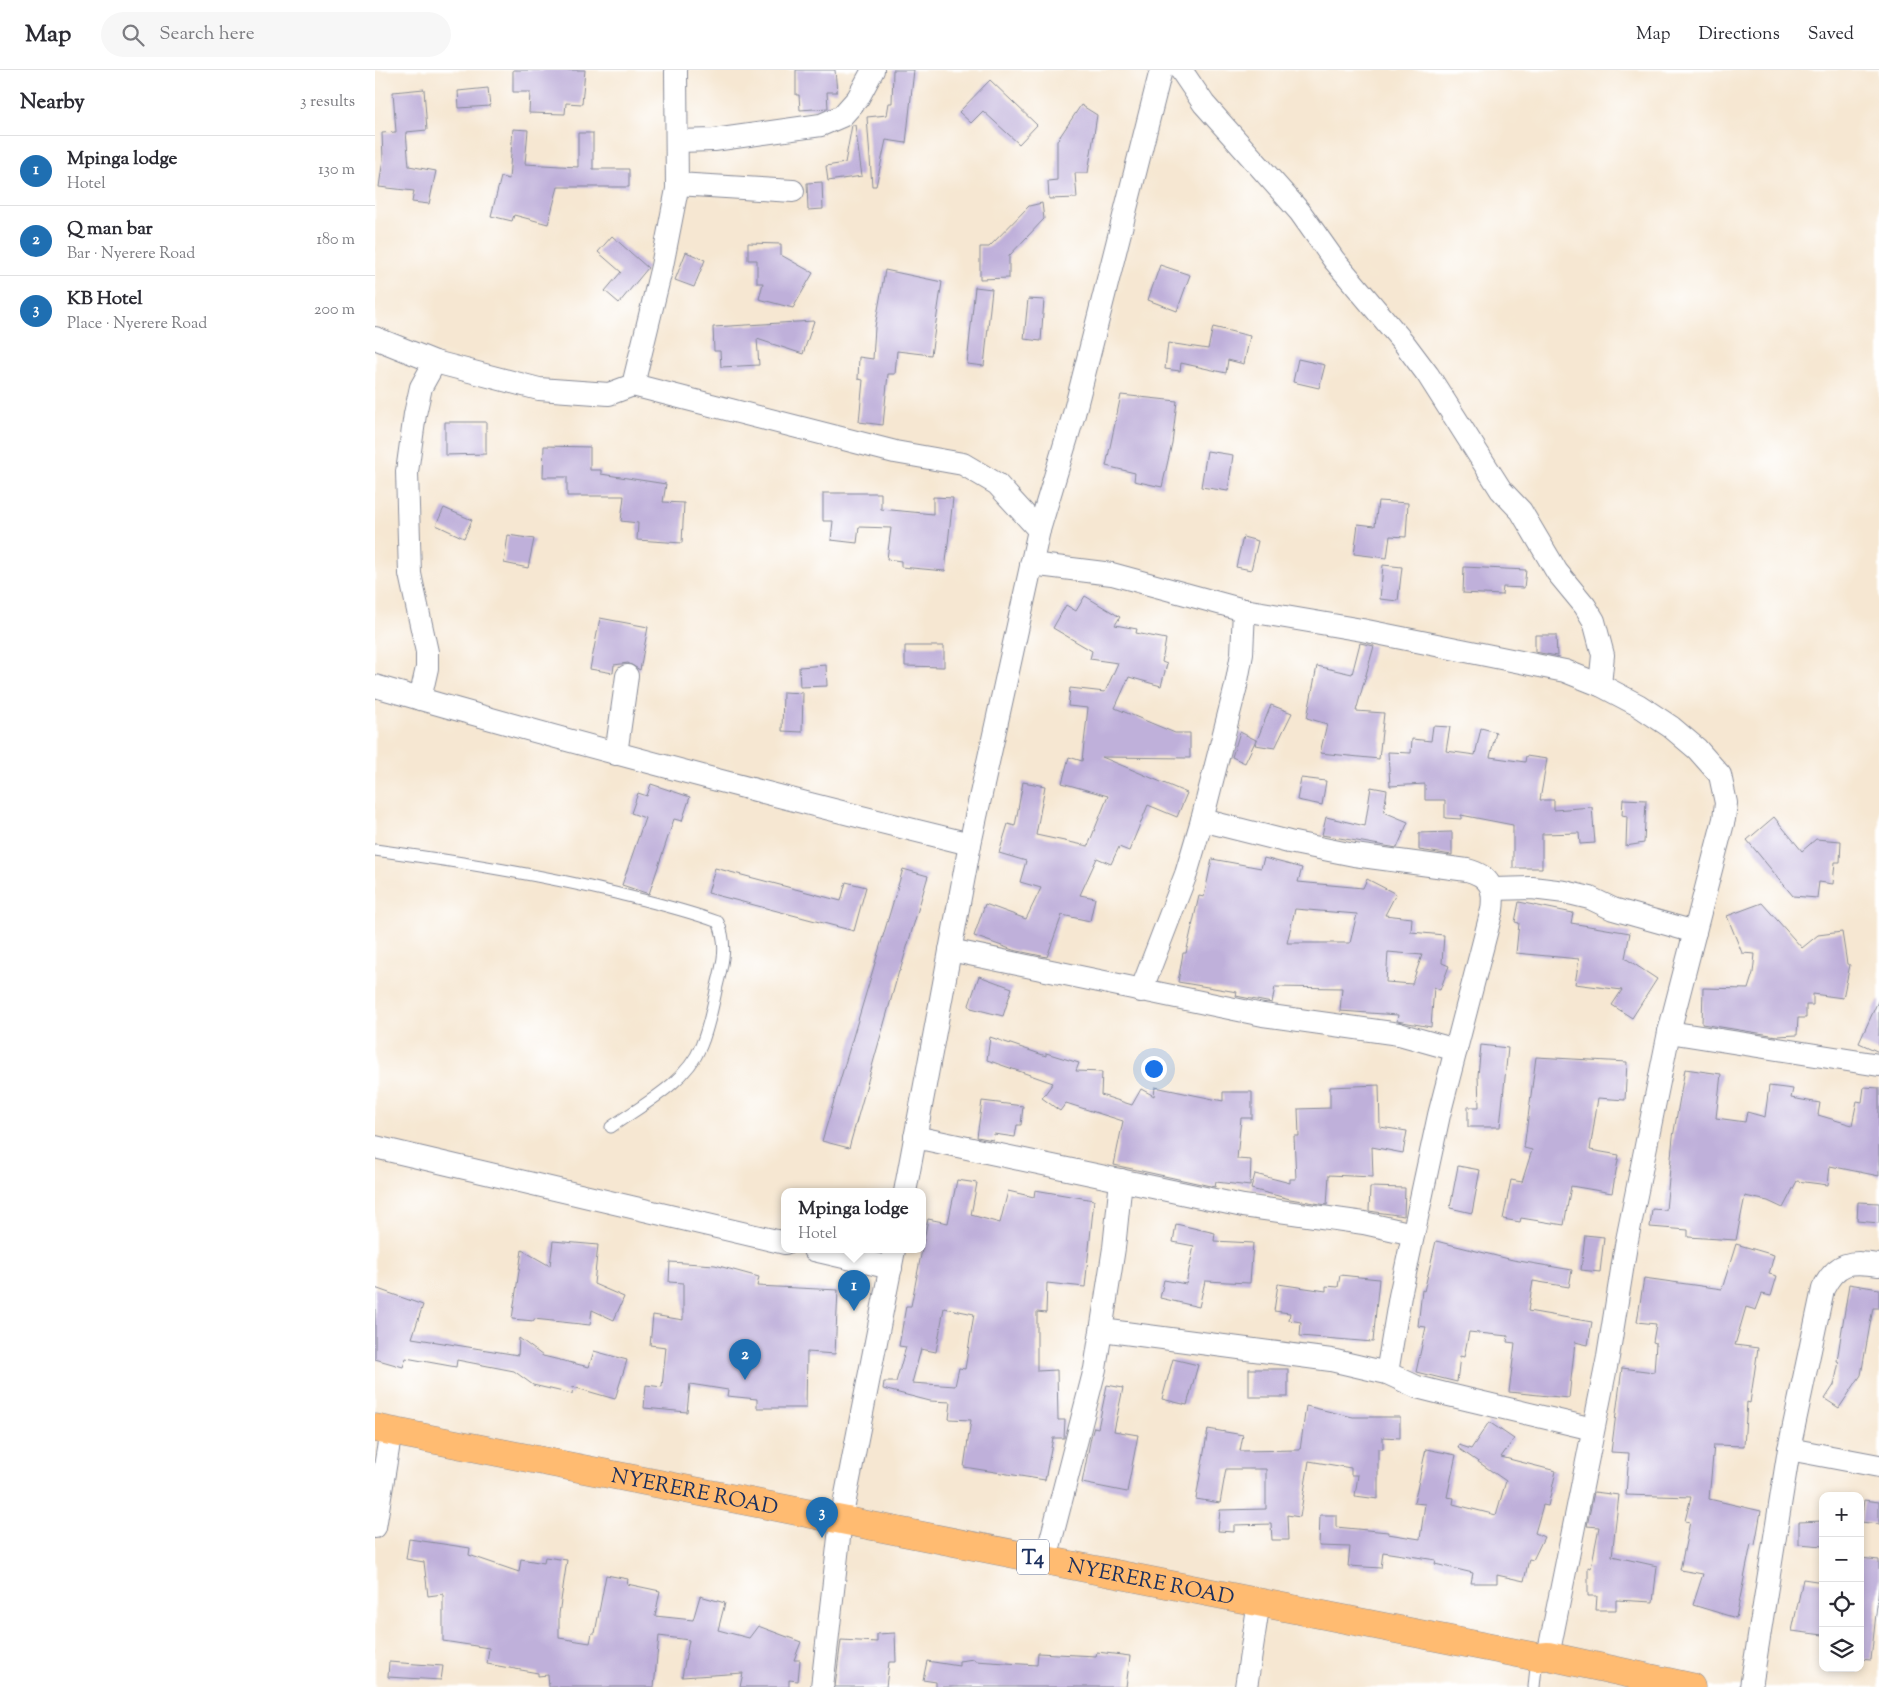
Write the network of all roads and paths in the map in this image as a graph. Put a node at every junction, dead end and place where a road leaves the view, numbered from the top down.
1 (676, 70) edge
2 (873, 70) edge
3 (1161, 70) edge
4 (1181, 70) edge
5 (677, 141) junction
6 (677, 184) junction
7 (793, 191) dead end
8 (375, 338) edge
9 (435, 362) junction
10 (633, 385) junction
11 (1039, 530) junction
12 (1031, 564) junction
13 (1244, 610) junction
14 (627, 676) dead end
15 (1600, 684) junction
16 (375, 686) edge
17 (420, 699) junction
18 (616, 754) junction
19 (1202, 820) junction
20 (970, 844) junction
21 (375, 850) edge
22 (1493, 889) junction
23 (1695, 932) junction
24 (950, 950) junction
25 (1141, 991) junction
26 (1669, 1032) junction
27 (1456, 1050) junction
28 (1879, 1065) edge
29 (611, 1127) dead end
30 (915, 1137) junction
31 (375, 1147) edge
32 (1121, 1180) junction
33 (906, 1188) edge
34 (1413, 1234) junction
35 (781, 1242) edge
36 (840, 1253) edge
37 (893, 1259) edge
38 (1879, 1265) edge
39 (1102, 1330) junction
40 (1387, 1373) junction
41 (1593, 1429) junction
42 (383, 1430) edge
43 (1789, 1449) junction
44 (1879, 1466) edge
45 (841, 1520) junction
46 (375, 1527) edge
47 (1046, 1559) junction
48 (1259, 1601) junction
49 (1542, 1657) junction
50 (822, 1687) edge
51 (1246, 1687) edge
52 (1534, 1687) edge
53 (1691, 1687) edge
54 (1751, 1687) edge

1 - 5 street
2 - 5 street
3 - 11 street
4 - 15 street
5 - 6 street
6 - 7 street
6 - 10 street
8 - 9 street
9 - 10 street
9 - 17 street
10 - 11 street
11 - 12 street
12 - 13 street
12 - 20 street
13 - 15 street
13 - 19 street
14 - 18 street
15 - 23 street
16 - 17 street
17 - 18 street
18 - 20 street
19 - 22 street
19 - 25 street
20 - 24 street
21 - 29 lane
22 - 23 street
22 - 27 street
23 - 26 street
24 - 25 street
24 - 30 street
25 - 27 street
26 - 28 street
26 - 41 street
27 - 34 street
30 - 32 street
30 - 33 street
31 - 35 street
32 - 34 street
32 - 39 street
34 - 40 street
36 - 37 street
37 - 45 street
38 - 43 street
39 - 40 street
39 - 47 street
40 - 41 street
41 - 49 street
42 - 45 highway, NYERERE ROAD / T4
42 - 46 street
43 - 44 street
43 - 54 street
45 - 47 highway, NYERERE ROAD / T4
45 - 50 street
47 - 48 highway, NYERERE ROAD / T4
48 - 49 highway, NYERERE ROAD / T4
48 - 51 street
49 - 52 lane
49 - 53 highway, NYERERE ROAD / T4

